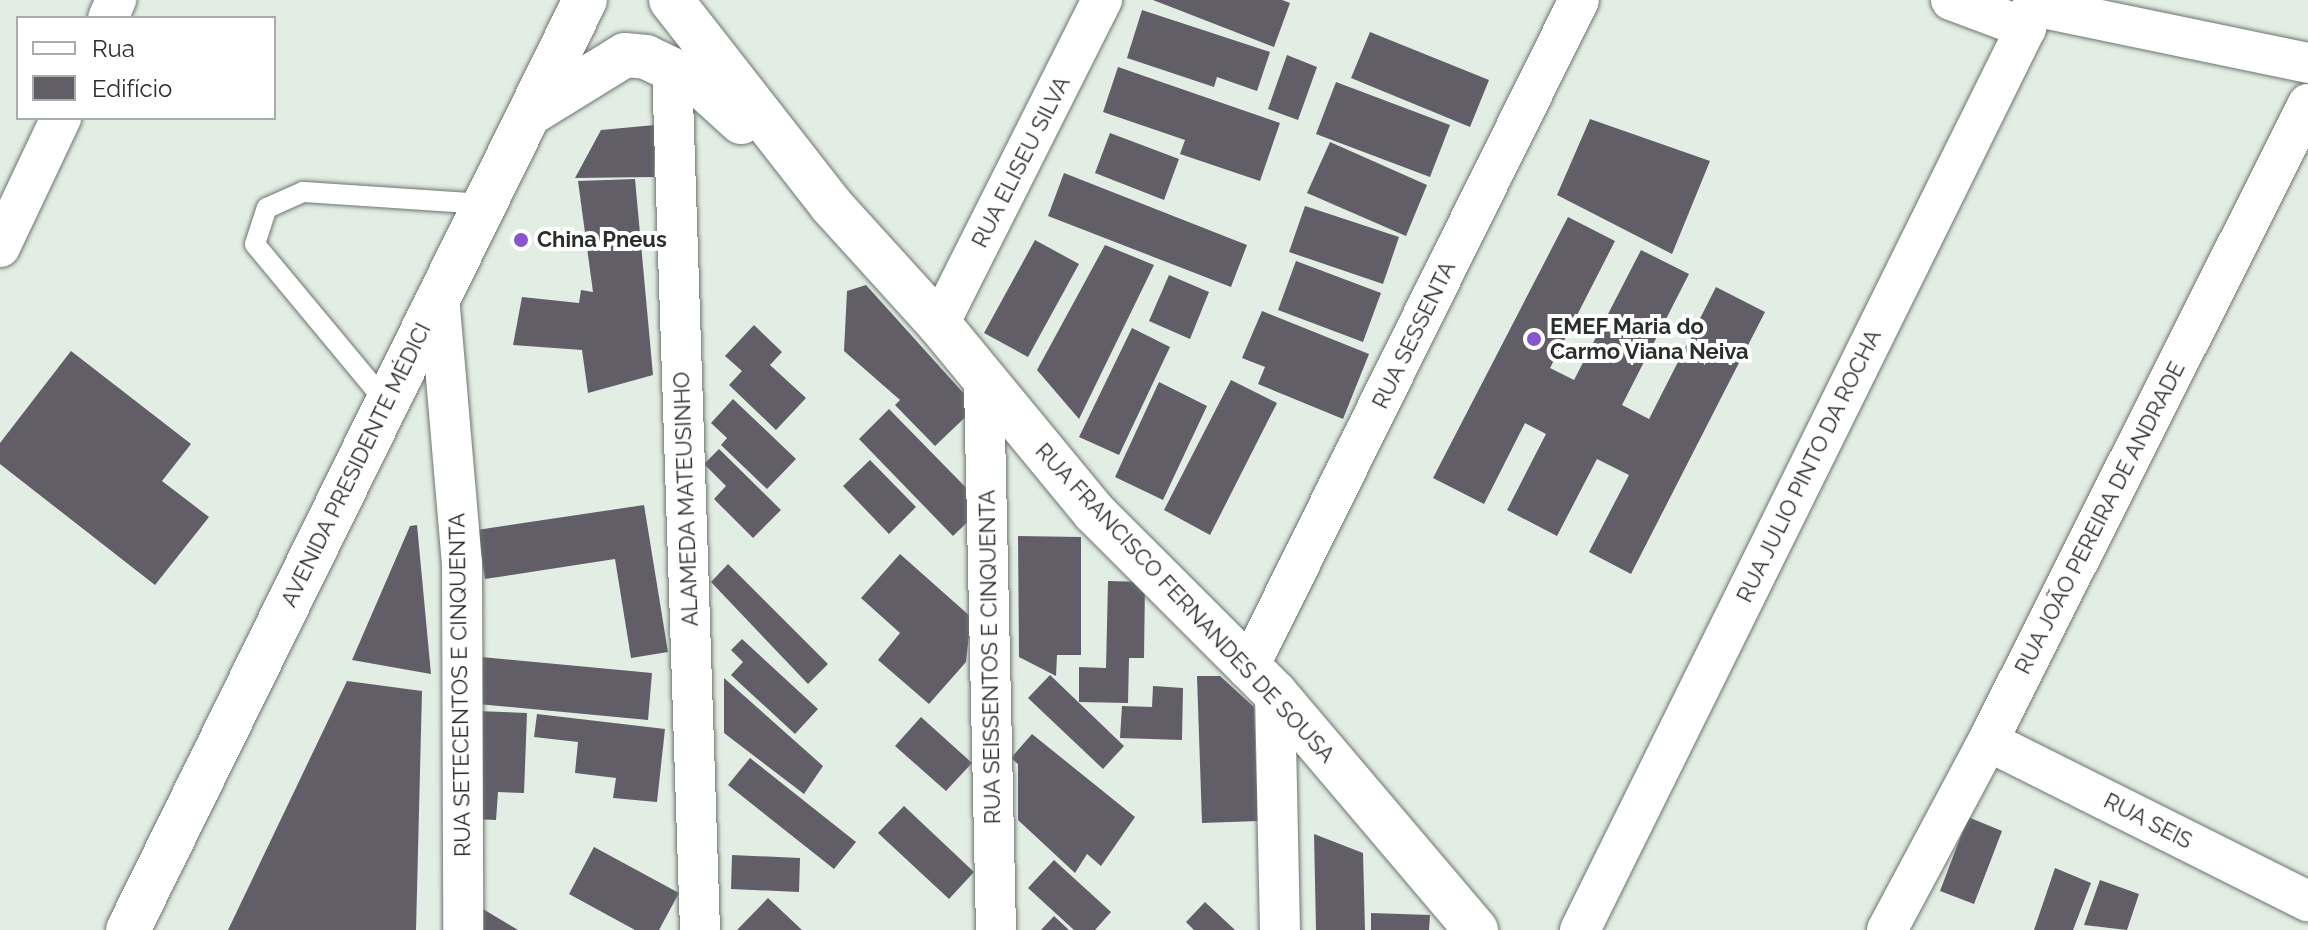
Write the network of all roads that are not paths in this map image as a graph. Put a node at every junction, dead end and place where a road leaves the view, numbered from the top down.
1 (585, 0) edge
2 (671, 0) edge
3 (1102, 0) edge
4 (1579, 0) edge
5 (1951, 0) edge
6 (2031, 11) edge
7 (2308, 63) edge
8 (672, 68) junction
9 (2308, 104) edge
10 (531, 113) junction
11 (60, 120) edge
12 (486, 204) junction
13 (831, 205) junction
14 (0, 247) edge
15 (439, 296) junction
16 (939, 324) junction
17 (984, 385) junction
18 (386, 402) junction
19 (1261, 681) junction
20 (1988, 741) junction
21 (2308, 901) edge
22 (128, 930) edge
23 (463, 930) edge
24 (700, 930) edge
25 (996, 930) edge
26 (1280, 930) edge
27 (1476, 930) edge
28 (1580, 930) edge
29 (1887, 930) edge

1 - 10 street, AVENIDA PRESIDENTE MÉDICI
2 - 13 street, RUA FRANCISCO FERNANDES DE SOUSA
3 - 16 street, RUA ELISEU SILVA
4 - 19 street, RUA SESSENTA
5 - 6 street
6 - 7 street
6 - 28 street, RUA JULIO PINTO DA ROCHA
8 - 10 street, RUA FRANCISCO FERNANDES DE SOUSA
8 - 13 street, RUA FRANCISCO FERNANDES DE SOUSA
8 - 24 street, ALAMEDA MATEUSINHO
9 - 20 street, RUA JOÃO PEREIRA DE ANDRADE
10 - 12 street, AVENIDA PRESIDENTE MÉDICI
11 - 14 street
12 - 15 street, AVENIDA PRESIDENTE MÉDICI
12 - 18 lane
13 - 16 street, RUA FRANCISCO FERNANDES DE SOUSA
15 - 18 street, AVENIDA PRESIDENTE MÉDICI
15 - 23 street, RUA SETECENTOS E CINQUENTA
16 - 17 street, RUA FRANCISCO FERNANDES DE SOUSA
17 - 19 street, RUA FRANCISCO FERNANDES DE SOUSA
17 - 25 street, RUA SEISSENTOS E CINQUENTA
18 - 22 street, AVENIDA PRESIDENTE MÉDICI
19 - 26 street
19 - 27 street, RUA FRANCISCO FERNANDES DE SOUSA
20 - 21 street, RUA SEIS
20 - 29 street, RUA JOÃO PEREIRA DE ANDRADE

